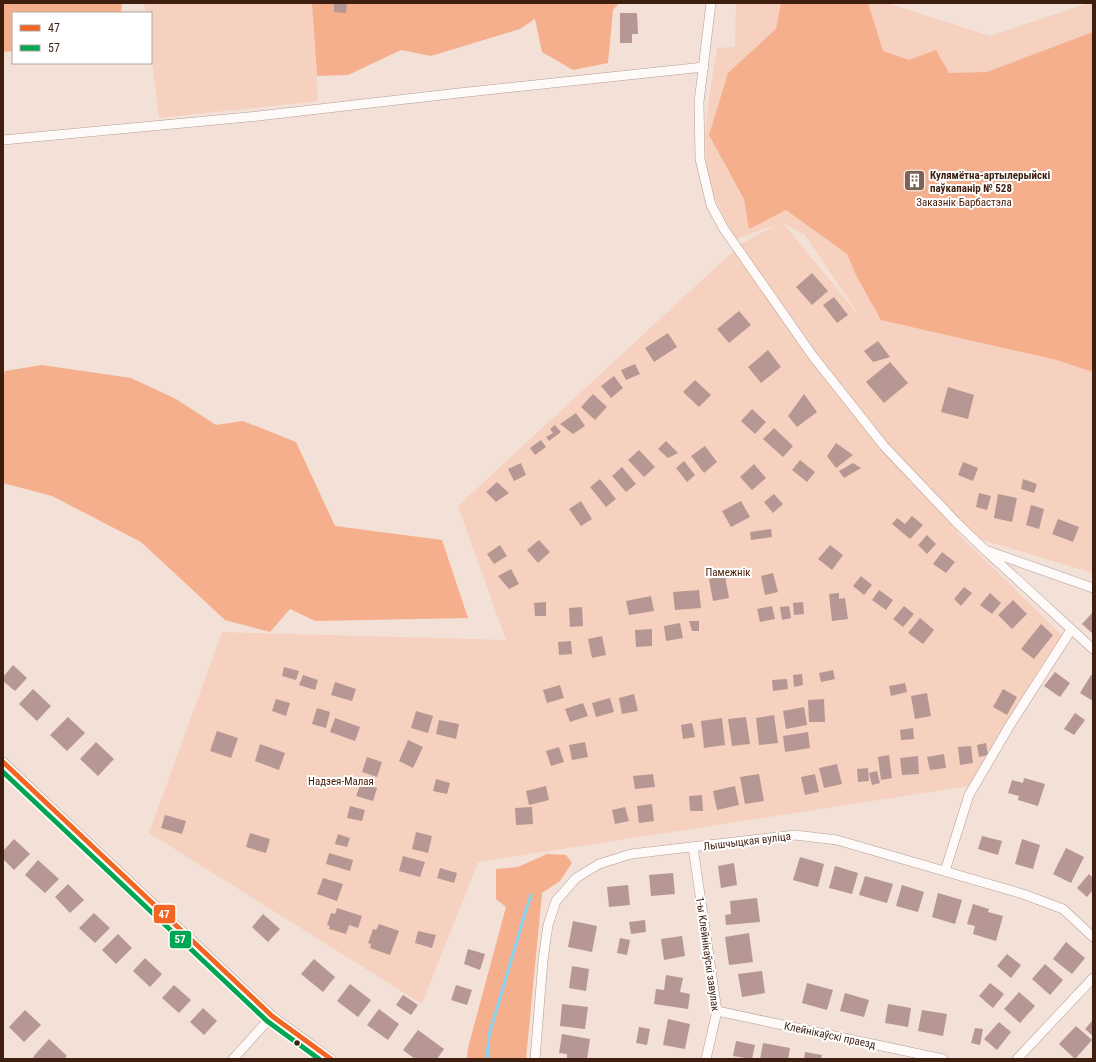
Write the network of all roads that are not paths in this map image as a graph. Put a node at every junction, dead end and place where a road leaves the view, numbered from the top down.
1 (711, 3) edge
2 (704, 67) junction
3 (3, 140) edge
4 (985, 550) junction
5 (1093, 588) edge
6 (1071, 630) junction
7 (1093, 649) edge
8 (3, 762) edge
9 (693, 848) junction
10 (945, 871) junction
11 (1093, 937) edge
12 (1093, 978) edge
13 (717, 1011) junction
14 (272, 1016) junction
15 (233, 1059) edge
16 (331, 1059) edge
17 (534, 1059) edge
18 (706, 1059) edge
19 (943, 1059) edge
20 (1017, 1059) edge

1 - 2 street
2 - 3 street
2 - 4 street
4 - 5 street
4 - 6 street
6 - 7 street
6 - 10 street
8 - 14 street
9 - 10 street, Лышчыцкая вуліца
9 - 13 street, 1-ы Клейнікаўскі завулак
9 - 17 street, Лышчыцкая вуліца
10 - 11 street, Лышчыцкая вуліца
12 - 20 street
13 - 18 street, 1-ы Клейнікаўскі завулак
13 - 19 street, Клейнікаўскі праезд
14 - 15 street
14 - 16 street

